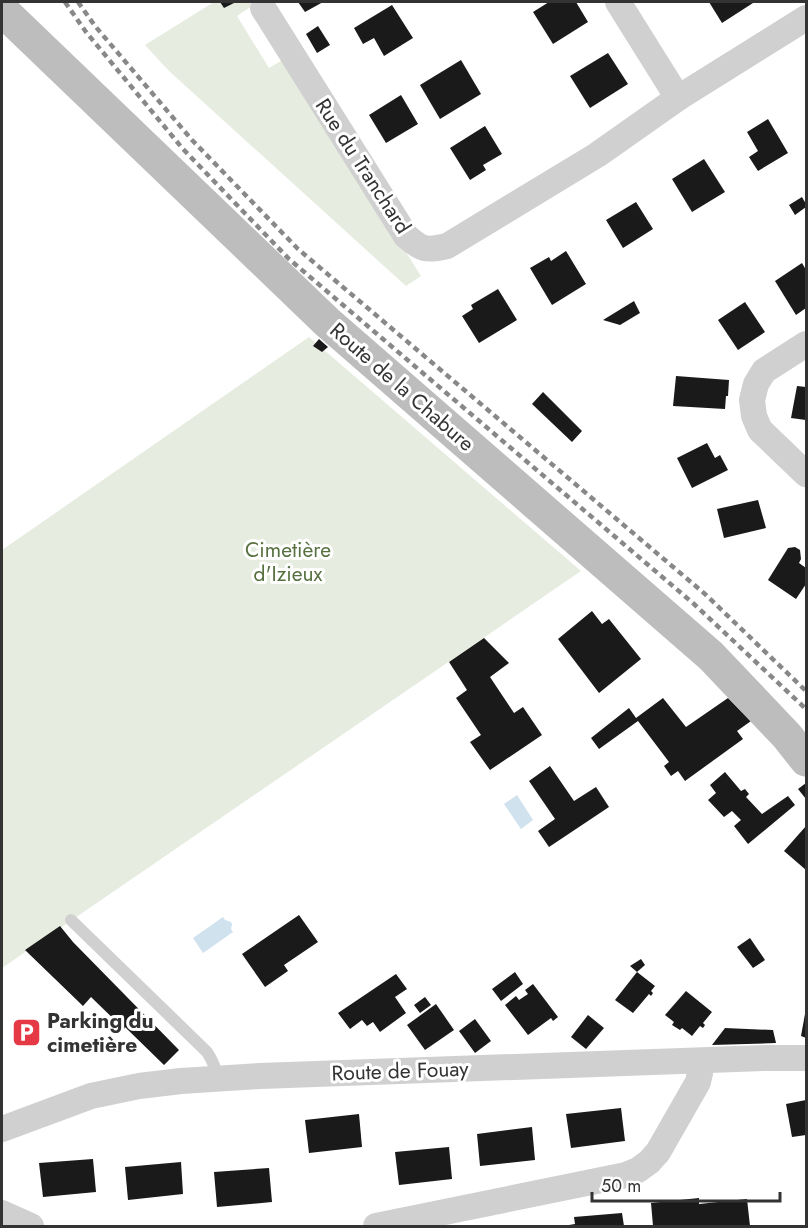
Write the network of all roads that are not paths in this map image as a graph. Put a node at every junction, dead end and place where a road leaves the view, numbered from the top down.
1 (618, 2) edge
2 (263, 8) dead end
3 (2, 10) edge
4 (807, 18) edge
5 (678, 98) junction
6 (807, 344) edge
7 (807, 474) edge
8 (807, 760) edge
9 (71, 920) dead end
10 (807, 1058) edge
11 (700, 1061) junction
12 (217, 1078) junction
13 (2, 1129) edge
14 (2, 1213) edge
15 (31, 1227) edge
16 (376, 1227) edge

1 - 5 street
2 - 5 street, Rue du Tranchard
3 - 8 main road, Route de la Chabure
4 - 5 street, Rue du Tranchard
6 - 7 street
9 - 12 lane
10 - 11 street, Route de Fouay
11 - 12 street, Route de Fouay
11 - 16 street
12 - 13 street, Route de Fouay
14 - 15 street

